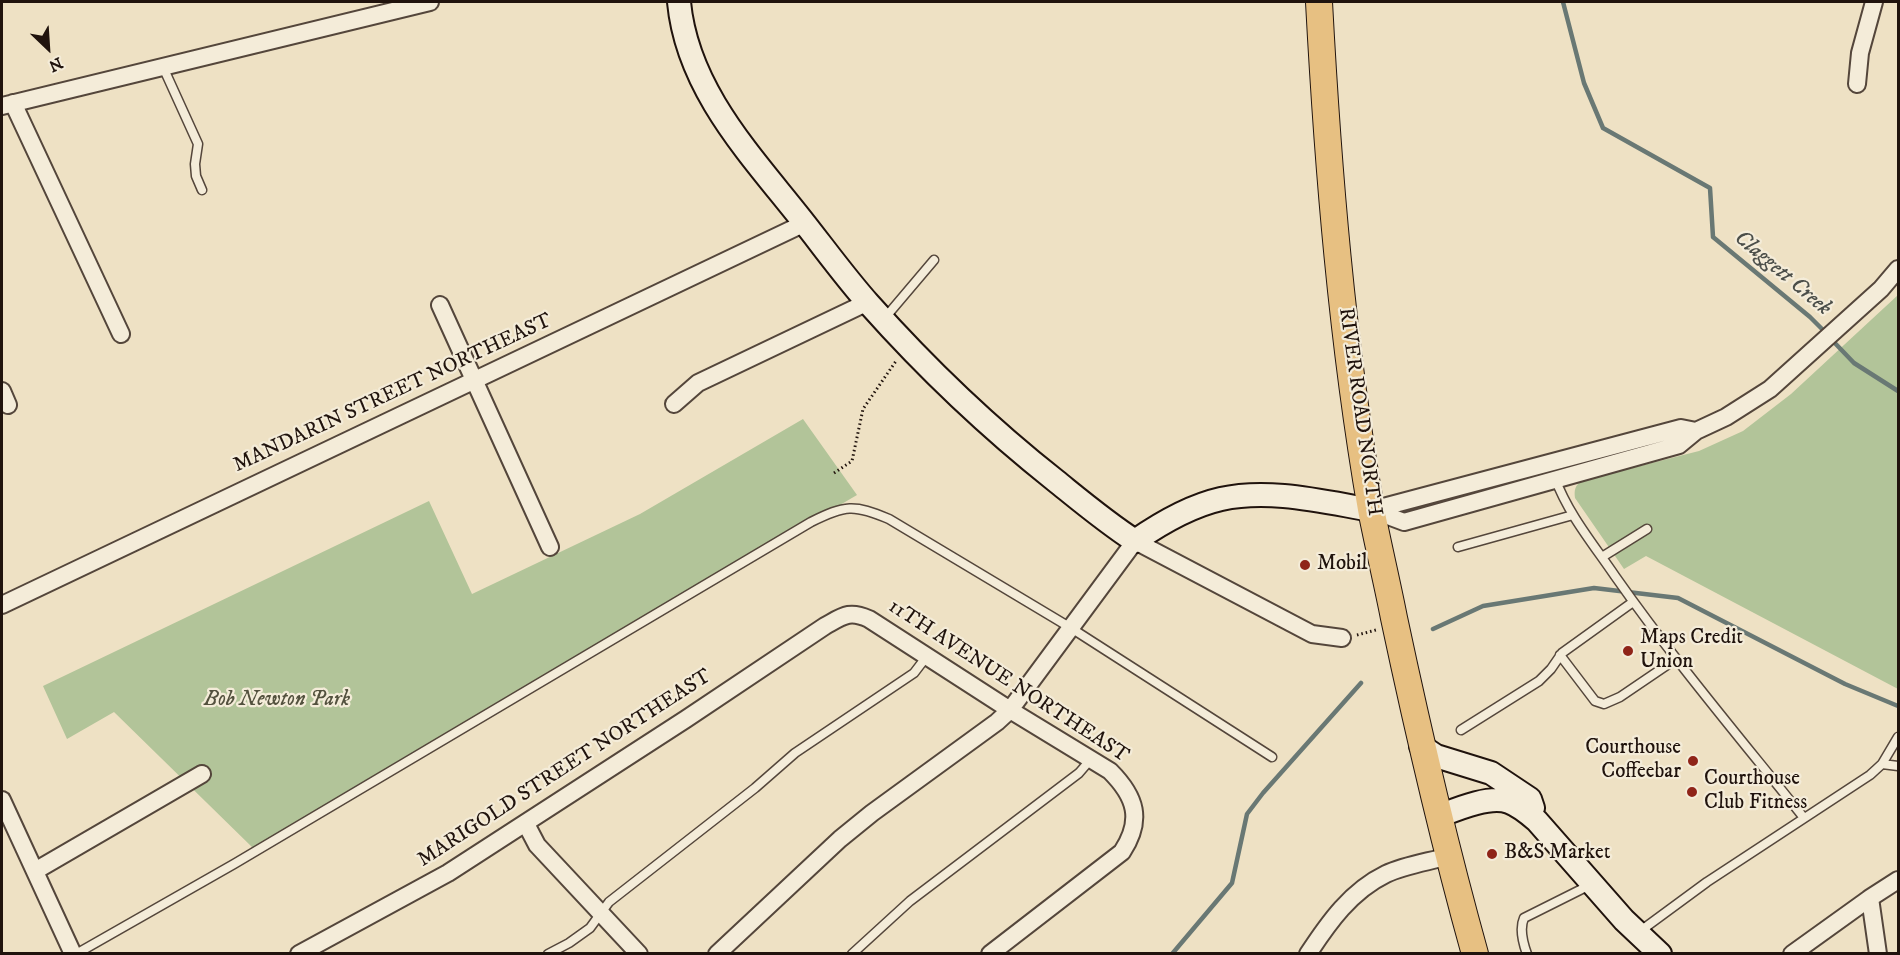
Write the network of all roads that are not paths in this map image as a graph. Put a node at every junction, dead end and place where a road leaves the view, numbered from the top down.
1 (430, 2) edge
2 (679, 2) edge
3 (1319, 2) edge
4 (1874, 2) edge
5 (163, 67) junction
6 (1857, 84) dead end
7 (7, 104) edge
8 (202, 190) dead end
9 (805, 224) junction
10 (934, 260) dead end
11 (1899, 269) edge
12 (868, 302) junction
13 (440, 305) dead end
14 (883, 319) junction
15 (121, 334) dead end
16 (474, 380) junction
17 (674, 404) dead end
18 (1553, 472) junction
19 (1372, 510) junction
20 (1573, 515) junction
21 (1647, 529) dead end
22 (1135, 541) junction
23 (550, 547) dead end
24 (1458, 547) dead end
25 (1602, 557) junction
26 (1634, 602) junction
27 (2, 605) edge
28 (849, 614) joint
29 (1071, 628) junction
30 (1342, 638) road end
31 (927, 656) junction
32 (1560, 656) junction
33 (1676, 658) junction
34 (1010, 710) junction
35 (1461, 730) dead end
36 (1899, 737) edge
37 (1421, 746) junction
38 (1272, 758) dead end
39 (1091, 759) junction
40 (1882, 764) junction
41 (1899, 766) edge
42 (202, 774) dead end
43 (2, 800) edge
44 (1439, 816) junction
45 (1804, 818) junction
46 (1538, 821) junction
47 (526, 824) junction
48 (1449, 856) junction
49 (35, 871) junction
50 (1899, 880) edge
51 (1592, 884) junction
52 (1870, 898) junction
53 (600, 913) junction
54 (1638, 933) junction
55 (74, 954) edge
56 (299, 954) edge
57 (548, 954) edge
58 (639, 954) edge
59 (717, 954) edge
60 (852, 954) edge
61 (990, 954) edge
62 (1308, 954) edge
63 (1475, 954) edge
64 (1527, 954) edge
65 (1659, 954) edge
66 (1792, 954) edge
67 (1878, 954) edge

1 - 5 street
2 - 9 street
3 - 19 main road, RIVER ROAD NORTH
4 - 6 street
5 - 7 street
5 - 8 lane
7 - 15 street
9 - 12 street
9 - 16 street, MANDARIN STREET NORTHEAST
10 - 14 lane
11 - 18 street
12 - 14 street
12 - 17 street
13 - 16 street
14 - 22 street
16 - 23 street
16 - 27 street, MANDARIN STREET NORTHEAST
18 - 19 street
18 - 20 lane
19 - 22 street
19 - 37 main road, RIVER ROAD NORTH
20 - 24 lane
20 - 25 lane
21 - 25 lane
22 - 29 street
22 - 30 street
25 - 26 lane
26 - 32 lane
26 - 33 lane
28 - 31 street, 11TH AVENUE NORTHEAST
28 - 47 street, MARIGOLD STREET NORTHEAST
29 - 34 street
29 - 38 lane
29 - 55 lane
31 - 34 street, 11TH AVENUE NORTHEAST
31 - 53 lane
32 - 33 lane
32 - 35 lane
33 - 45 lane
34 - 39 street, 11TH AVENUE NORTHEAST
34 - 59 street
36 - 40 lane
37 - 44 main road, RIVER ROAD NORTH
37 - 46 street
39 - 60 lane
39 - 61 street, 11TH AVENUE NORTHEAST
40 - 41 lane
40 - 45 lane
42 - 49 street
43 - 49 street
44 - 46 street
44 - 48 main road, RIVER ROAD NORTH
45 - 54 lane
46 - 51 street
47 - 53 street
47 - 56 street, MARIGOLD STREET NORTHEAST
48 - 62 street
48 - 63 main road, RIVER ROAD NORTH
49 - 55 street
50 - 52 street
51 - 54 street
51 - 64 lane
52 - 66 street
52 - 67 street
53 - 57 lane
53 - 58 street
54 - 65 street

